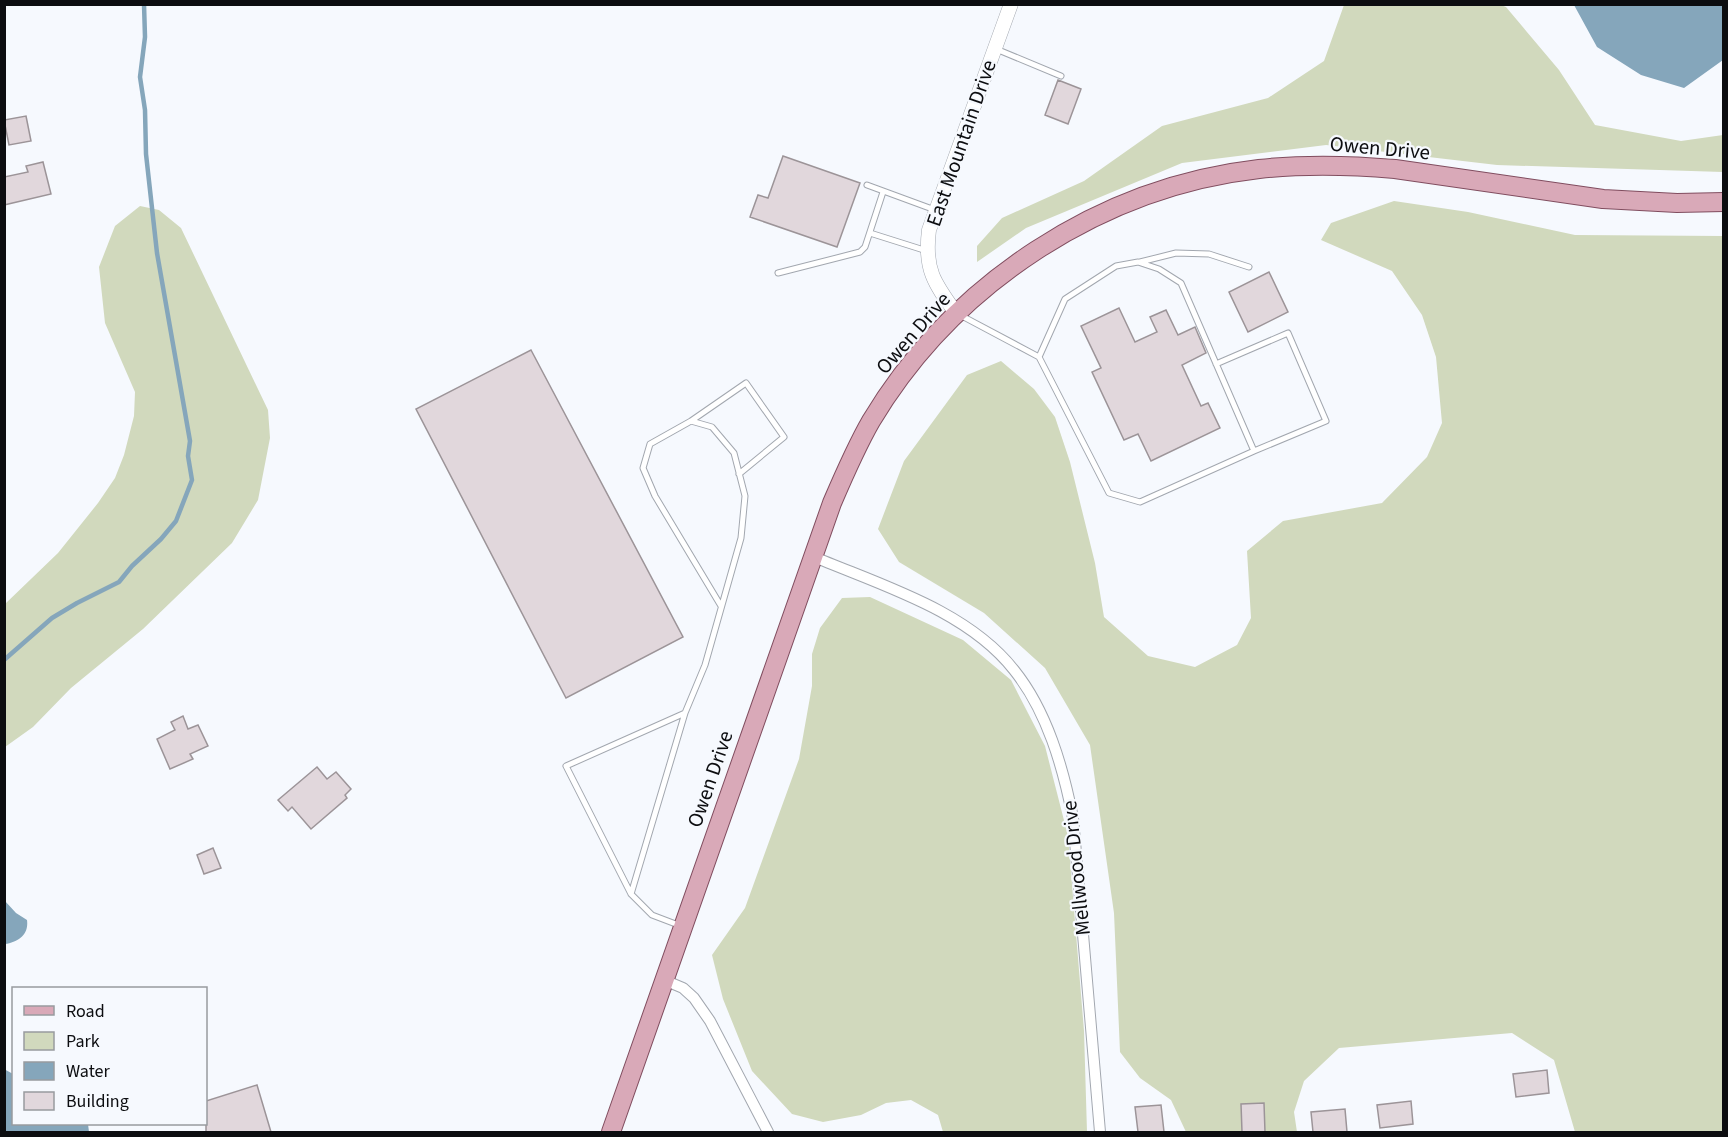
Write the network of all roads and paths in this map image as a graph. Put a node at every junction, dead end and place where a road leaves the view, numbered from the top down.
1 (1011, 4) edge
2 (995, 48) junction
3 (1061, 76) dead end
4 (867, 185) dead end
5 (883, 192) junction
6 (1724, 202) edge
7 (937, 211) junction
8 (870, 233) junction
9 (927, 251) junction
10 (1138, 262) junction
11 (1249, 267) dead end
12 (778, 273) dead end
13 (956, 313) junction
14 (1039, 357) junction
15 (1216, 364) junction
16 (690, 421) junction
17 (1254, 451) junction
18 (739, 474) junction
19 (812, 556) junction
20 (722, 606) junction
21 (685, 713) junction
22 (631, 894) junction
23 (682, 927) junction
24 (664, 980) junction
25 (611, 1132) edge
26 (768, 1132) edge
27 (1100, 1132) edge

1 - 2 street, East Mountain Drive
2 - 3 lane
2 - 7 street, East Mountain Drive
4 - 5 lane
5 - 7 lane
5 - 8 lane
6 - 13 main road, Owen Drive
7 - 9 street, East Mountain Drive
8 - 9 lane
8 - 12 lane
9 - 13 street, East Mountain Drive
10 - 11 lane
10 - 14 lane
10 - 15 lane
13 - 14 lane
13 - 19 main road, Owen Drive
14 - 17 lane
15 - 17 lane
15 - 17 lane
16 - 18 lane
16 - 18 lane
16 - 20 lane
18 - 20 lane
19 - 23 main road, Owen Drive
19 - 27 street, Mellwood Drive
20 - 21 lane
21 - 22 lane
21 - 22 lane
22 - 23 lane
23 - 24 main road, Owen Drive
24 - 25 main road, Owen Drive
24 - 26 street

